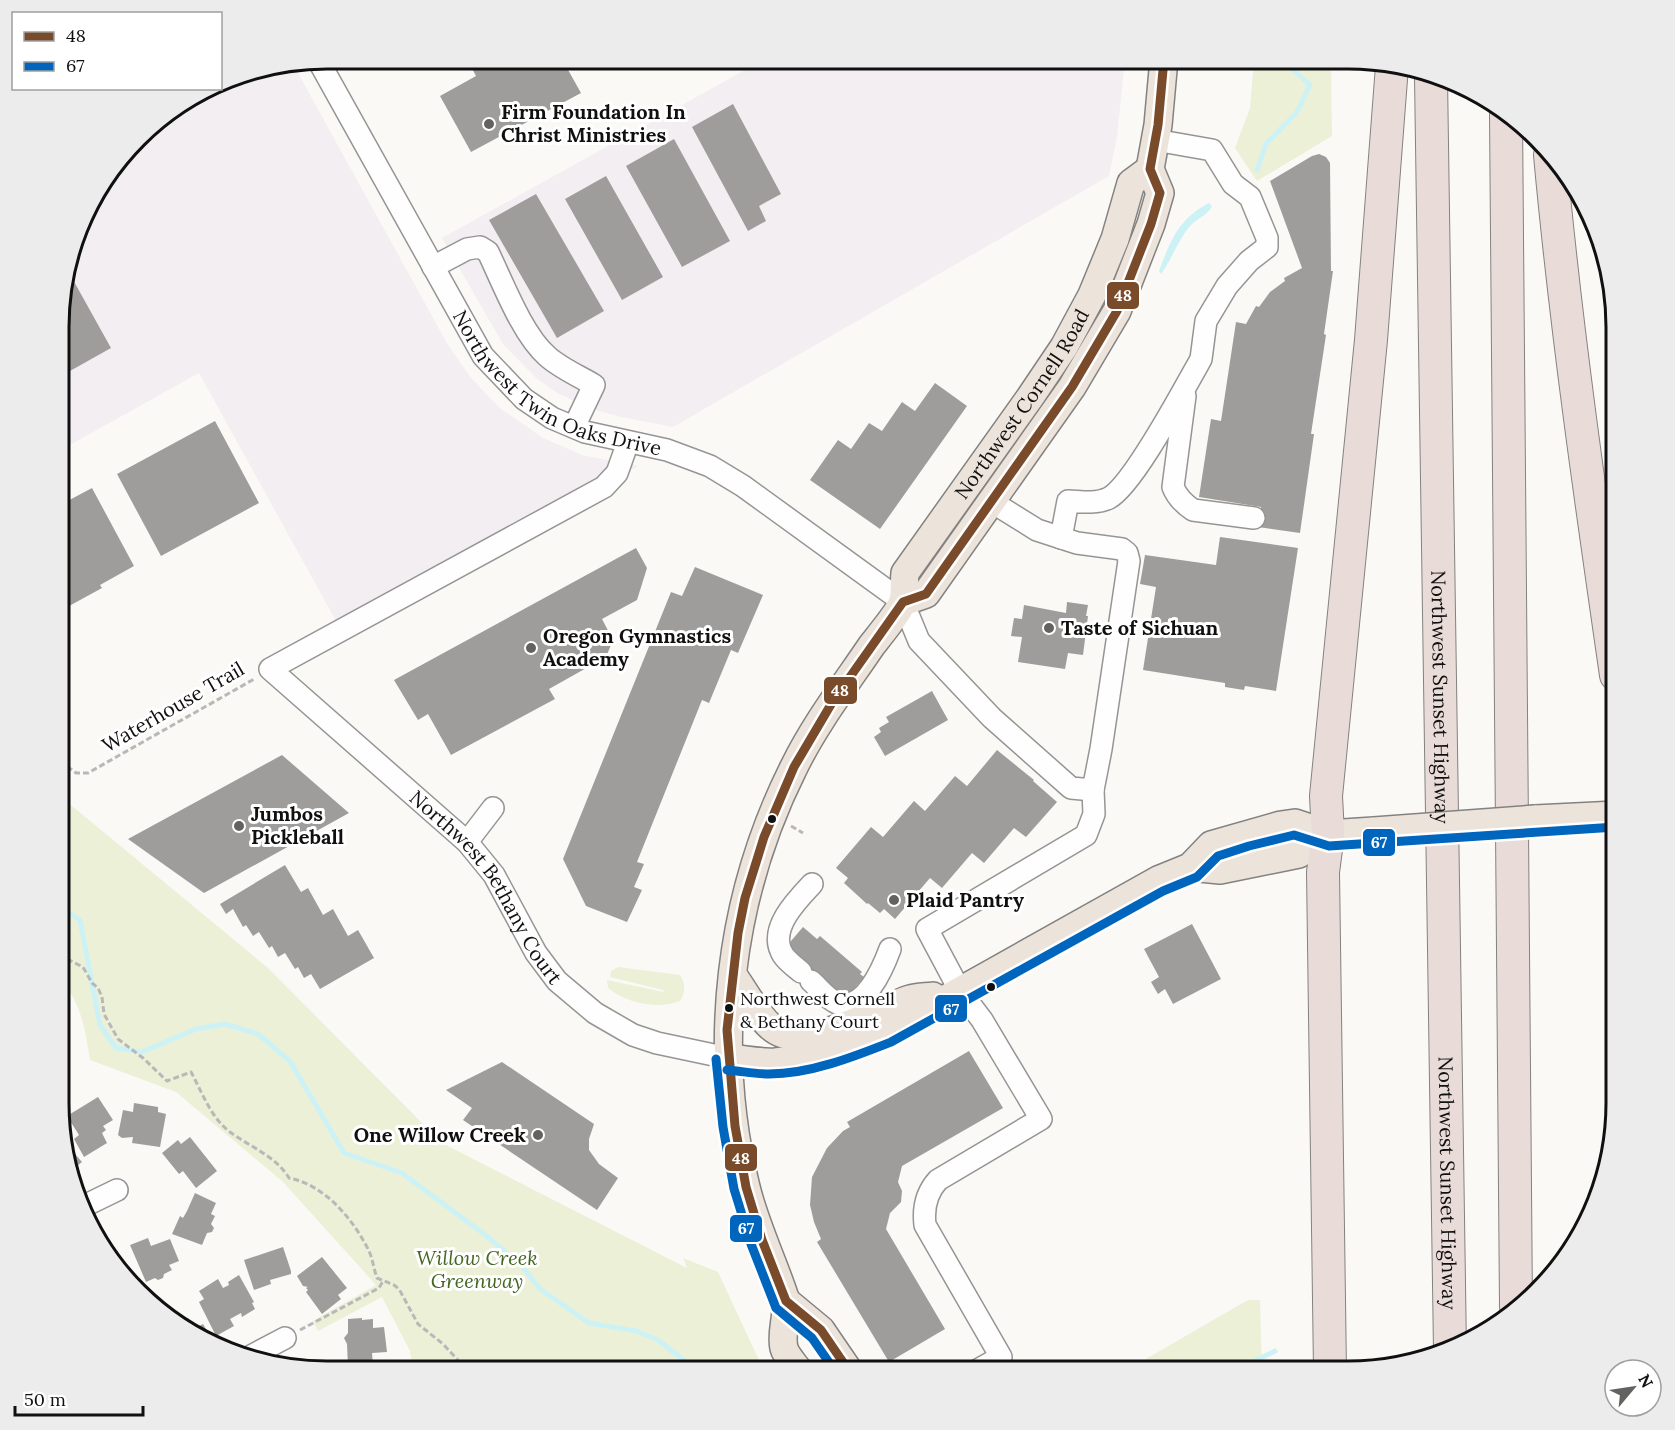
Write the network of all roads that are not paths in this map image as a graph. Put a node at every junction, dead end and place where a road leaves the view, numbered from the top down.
1 (323, 69) edge
2 (1163, 69) edge
3 (1391, 73) edge
4 (1431, 83) edge
5 (1506, 123) edge
6 (1155, 140) junction
7 (1551, 168) edge
8 (1150, 169) junction
9 (433, 267) junction
10 (1186, 386) junction
11 (574, 427) junction
12 (628, 442) junction
13 (992, 502) junction
14 (1254, 518) dead end
15 (1061, 538) junction
16 (903, 602) junction
17 (1606, 607) edge
18 (1093, 790) junction
19 (493, 808) dead end
20 (1606, 815) edge
21 (1328, 834) junction
22 (467, 842) junction
23 (812, 884) dead end
24 (890, 949) dead end
25 (733, 975) junction
26 (958, 992) junction
27 (728, 1058) junction
28 (117, 1190) dead end
29 (90, 1203) edge
30 (1516, 1299) edge
31 (786, 1301) junction
32 (285, 1338) road end
33 (1450, 1339) edge
34 (259, 1352) edge
35 (792, 1361) edge
36 (842, 1361) edge
37 (994, 1361) edge
38 (1330, 1361) edge

1 - 9 street, Northwest Twin Oaks Drive
2 - 6 main road, Northwest Cornell Road
3 - 21 highway
4 - 33 highway, Northwest Sunset Highway
5 - 30 highway
6 - 8 main road, Northwest Cornell Road
6 - 10 street
7 - 17 highway
8 - 13 main road, Northwest Cornell Road
8 - 16 main road, Northwest Cornell Road
9 - 11 street, Northwest Twin Oaks Drive
9 - 11 street
10 - 14 street
10 - 15 street
11 - 12 street, Northwest Twin Oaks Drive
12 - 16 street, Northwest Twin Oaks Drive
12 - 22 street, Northwest Bethany Court
13 - 15 street
13 - 16 main road, Northwest Cornell Road
15 - 18 street
16 - 18 street
16 - 25 main road, Northwest Cornell Road
18 - 26 street
19 - 22 street
20 - 21 main road, bridge
21 - 26 main road
21 - 38 highway
22 - 27 street, Northwest Bethany Court
23 - 24 street
25 - 26 main road
25 - 27 main road, Northwest Cornell Road
26 - 27 main road
26 - 37 street
27 - 31 main road, Northwest Cornell Road
28 - 29 street
31 - 35 main road, Northwest Cornell Road
31 - 36 main road, Northwest Cornell Road
32 - 34 street

